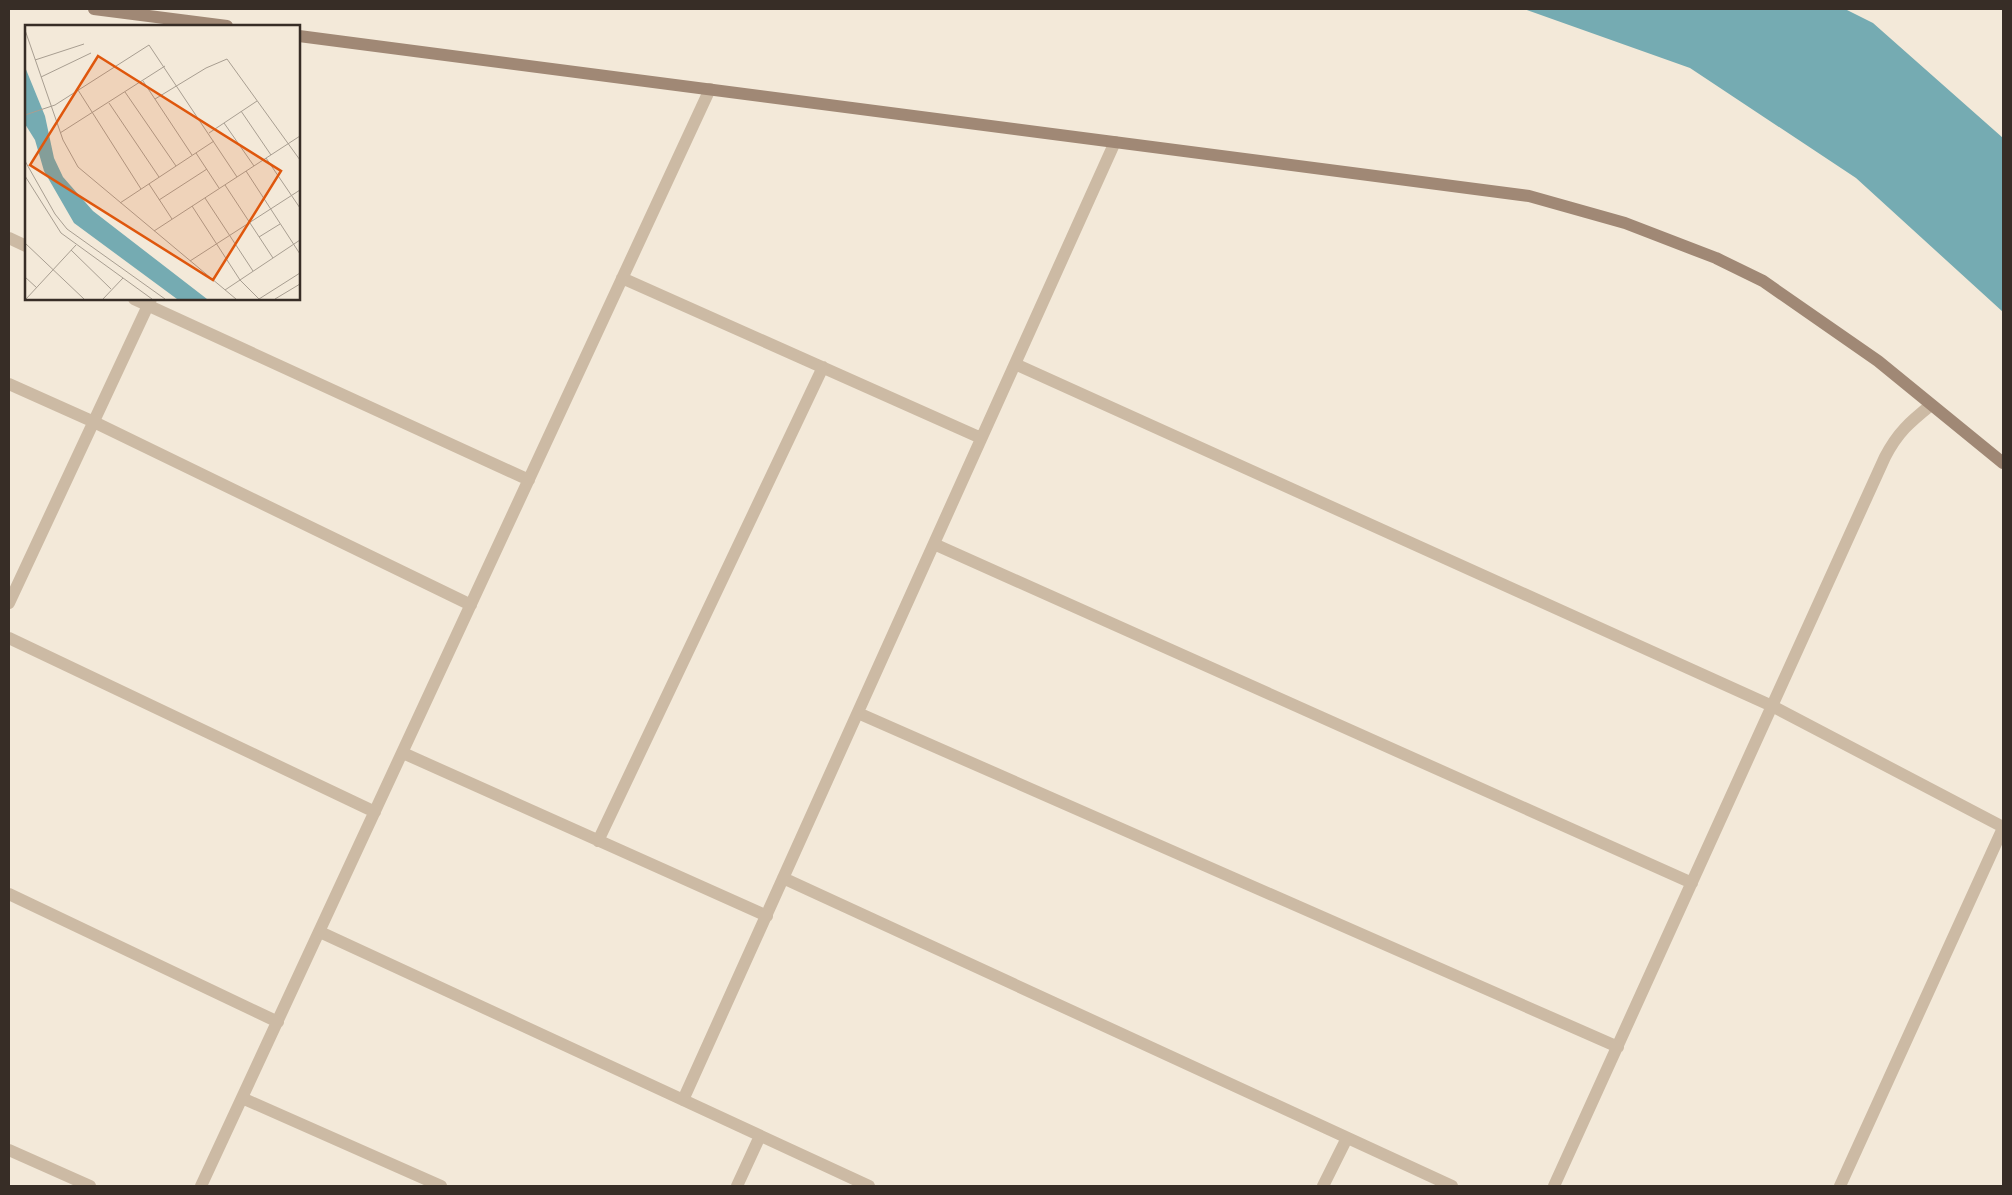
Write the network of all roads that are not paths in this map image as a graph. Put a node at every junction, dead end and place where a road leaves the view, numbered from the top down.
1 (94, 9) edge
2 (219, 25) edge
3 (300, 36) edge
4 (710, 89) junction
5 (1115, 142) junction
6 (9, 238) edge
7 (25, 246) edge
8 (622, 278) junction
9 (150, 302) edge
10 (1015, 364) junction
11 (823, 367) junction
12 (9, 384) edge
13 (1931, 405) junction
14 (94, 422) junction
15 (982, 438) junction
16 (2003, 462) edge
17 (529, 480) junction
18 (934, 544) junction
19 (9, 603) edge
20 (471, 605) junction
21 (9, 638) edge
22 (1772, 706) junction
23 (858, 714) junction
24 (403, 753) junction
25 (375, 812) junction
26 (2003, 828) edge
27 (598, 841) junction
28 (783, 878) junction
29 (1692, 883) junction
30 (9, 894) edge
31 (767, 916) junction
32 (320, 932) junction
33 (278, 1022) junction
34 (1618, 1047) junction
35 (242, 1098) junction
36 (683, 1100) junction
37 (760, 1136) junction
38 (1347, 1138) junction
39 (9, 1150) edge
40 (90, 1186) edge
41 (201, 1186) edge
42 (441, 1186) edge
43 (737, 1186) edge
44 (870, 1186) edge
45 (1323, 1186) edge
46 (1452, 1186) edge
47 (1554, 1186) edge
48 (1840, 1186) edge

1 - 2 street
3 - 4 street
4 - 5 street
4 - 8 street
5 - 10 street
5 - 13 street
6 - 7 street
8 - 11 street
8 - 17 street
9 - 14 street
9 - 17 street
10 - 15 street
10 - 22 street
11 - 15 street
11 - 27 street
12 - 14 street
13 - 16 street
13 - 22 street
14 - 19 street
14 - 20 street
15 - 18 street
17 - 20 street
18 - 23 street
18 - 29 street
20 - 24 street
21 - 25 street
22 - 26 street
22 - 29 street
23 - 28 street
23 - 34 street
24 - 25 street
24 - 27 street
25 - 32 street
26 - 48 street
27 - 31 street
28 - 31 street
28 - 38 street
29 - 34 street
30 - 33 street
31 - 36 street
32 - 33 street
32 - 36 street
33 - 35 street
34 - 47 street
35 - 41 street
35 - 42 street
36 - 37 street
37 - 43 street
37 - 44 street
38 - 45 street
38 - 46 street
39 - 40 street

